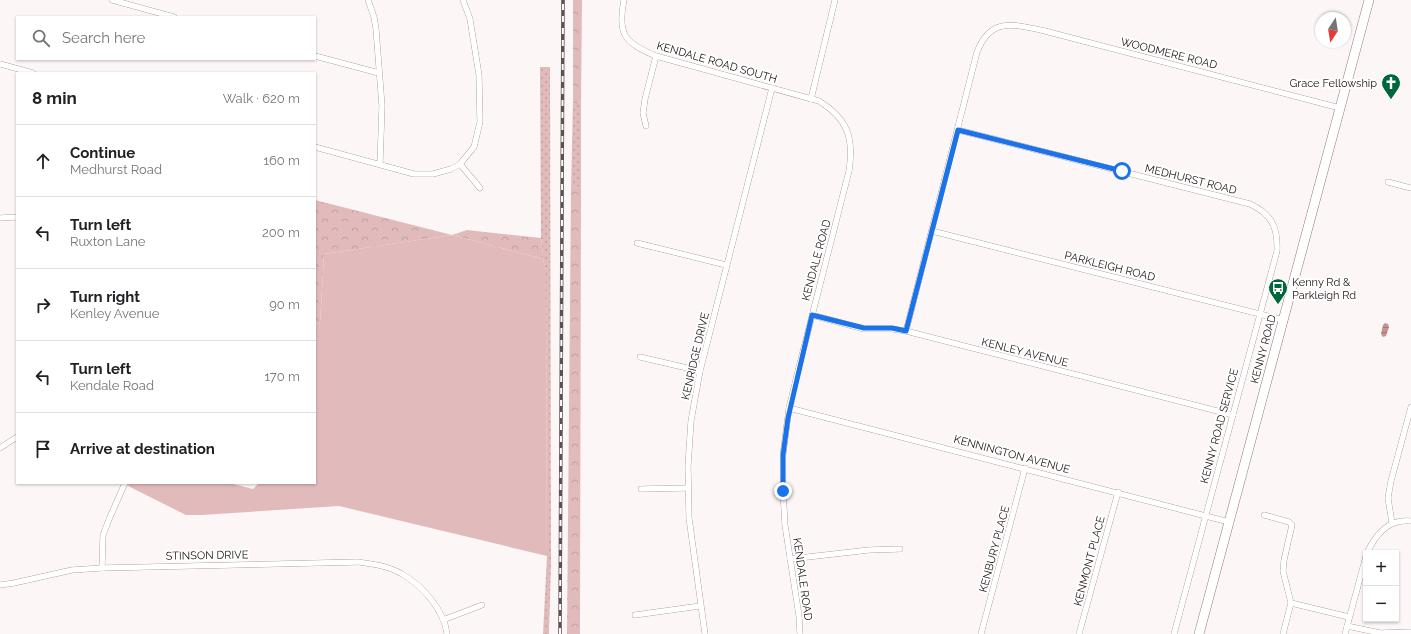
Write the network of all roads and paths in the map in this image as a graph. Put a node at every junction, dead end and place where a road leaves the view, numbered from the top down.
1 (112, 0) edge
2 (368, 0) edge
3 (463, 0) edge
4 (624, 0) edge
5 (835, 0) edge
6 (1369, 0) edge
7 (170, 16) edge
8 (316, 56) edge
9 (656, 56) junction
10 (0, 64) edge
11 (29, 72) edge
12 (379, 73) junction
13 (772, 88) junction
14 (810, 98) junction
15 (1340, 108) junction
16 (646, 126) dead end
17 (958, 130) junction
18 (316, 148) edge
19 (380, 164) junction
20 (460, 164) junction
21 (1388, 182) dead end
22 (480, 188) dead end
23 (1411, 188) edge
24 (16, 216) edge
25 (0, 218) edge
26 (1273, 224) joint
27 (932, 231) junction
28 (637, 243) dead end
29 (726, 266) junction
30 (1260, 314) junction
31 (812, 315) junction
32 (1283, 320) junction
33 (906, 331) junction
34 (640, 357) dead end
35 (700, 371) junction
36 (1411, 407) edge
37 (789, 408) junction
38 (1233, 414) junction
39 (16, 438) edge
40 (0, 448) edge
41 (1025, 468) junction
42 (125, 484) edge
43 (688, 488) junction
44 (641, 489) dead end
45 (1118, 492) junction
46 (1264, 515) dead end
47 (1205, 516) junction
48 (1411, 521) edge
49 (1229, 522) junction
50 (1392, 523) junction
51 (900, 549) dead end
52 (1368, 550) edge
53 (790, 559) junction
54 (1363, 567) edge
55 (102, 568) junction
56 (0, 585) edge
57 (1291, 603) junction
58 (482, 605) dead end
59 (700, 606) junction
60 (635, 616) dead end
61 (1350, 617) junction
62 (443, 620) junction
63 (1347, 626) junction
64 (1411, 632) edge
65 (447, 634) edge
66 (705, 634) edge
67 (800, 634) edge
68 (981, 634) edge
69 (1080, 634) edge
70 (1174, 634) edge
71 (1199, 634) edge
72 (1283, 634) edge
73 (1345, 634) edge

1 - 7 street
2 - 12 street
3 - 20 street
4 - 9 street, KENDALE ROAD SOUTH
5 - 14 street
6 - 15 main road, KENNY ROAD
8 - 12 street
9 - 13 street, KENDALE ROAD SOUTH
9 - 16 street
10 - 11 street
12 - 19 street
13 - 14 street, KENDALE ROAD SOUTH
13 - 29 street, KENRIDGE DRIVE
14 - 31 street, KENDALE ROAD
15 - 17 street, WOODMERE ROAD
15 - 32 main road, KENNY ROAD
17 - 26 street, MEDHURST ROAD
17 - 27 street
18 - 19 street
19 - 20 street
20 - 22 street
21 - 23 street
24 - 25 street
26 - 30 street, KENNY ROAD SERVICE
27 - 30 street, PARKLEIGH ROAD
27 - 33 street
28 - 29 street
29 - 35 street, KENRIDGE DRIVE
30 - 32 street, PARKLEIGH ROAD
30 - 38 street, KENNY ROAD SERVICE
31 - 33 street, KENLEY AVENUE
31 - 37 street, KENDALE ROAD
32 - 49 main road, KENNY ROAD
33 - 38 street, KENLEY AVENUE
34 - 35 street
35 - 43 street, KENRIDGE DRIVE
36 - 50 street
37 - 41 street, KENNINGTON AVENUE
37 - 53 street, KENDALE ROAD
38 - 47 street, KENNY ROAD SERVICE
39 - 40 street
41 - 45 street, KENNINGTON AVENUE
41 - 68 street, KENBURY PLACE
42 - 55 street
43 - 44 street
43 - 59 street, KENRIDGE DRIVE
45 - 47 street, KENNINGTON AVENUE
45 - 69 street, KENMONT PLACE
46 - 57 street
47 - 49 street, KENNINGTON AVENUE
47 - 70 street, KENNY ROAD SERVICE
48 - 50 street
49 - 71 main road, KENNY ROAD
50 - 52 street
51 - 53 street
53 - 67 street, KENDALE ROAD
54 - 61 street
55 - 56 street, STINSON DRIVE
55 - 62 street, STINSON DRIVE
57 - 61 street
57 - 72 street
58 - 62 street
59 - 60 street
59 - 66 street, KENRIDGE DRIVE
61 - 63 street
62 - 65 street, STINSON DRIVE
63 - 64 street
63 - 73 street

